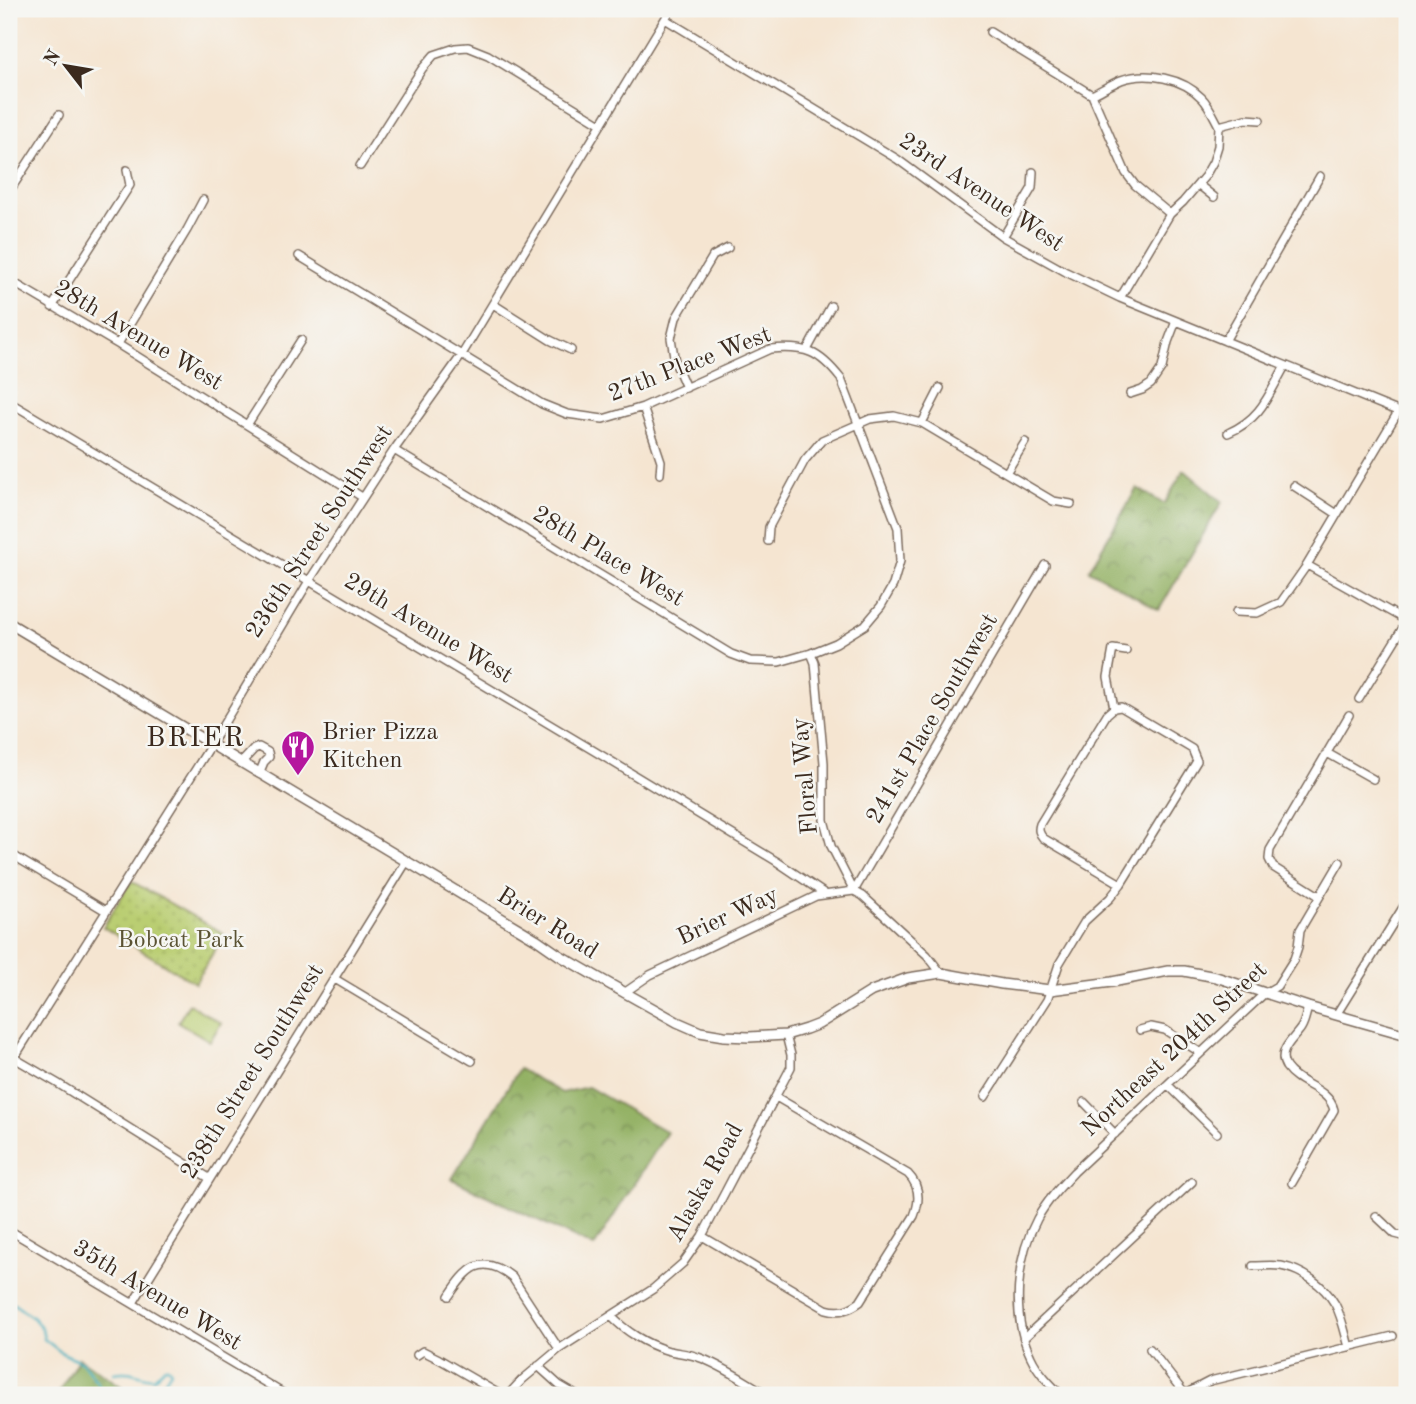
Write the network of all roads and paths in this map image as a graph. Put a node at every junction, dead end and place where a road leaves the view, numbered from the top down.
1 (671, 9) edge
2 (665, 19) junction
3 (990, 32) dead end
4 (1092, 95) junction
5 (60, 115) dead end
6 (1260, 120) dead end
7 (601, 124) junction
8 (1219, 126) junction
9 (360, 166) dead end
10 (127, 170) dead end
11 (1033, 172) dead end
12 (1320, 176) dead end
13 (1199, 185) junction
14 (9, 192) edge
15 (1214, 197) dead end
16 (203, 200) dead end
17 (1170, 214) junction
18 (1003, 237) junction
19 (728, 248) dead end
20 (299, 256) dead end
21 (9, 280) edge
22 (1119, 298) junction
23 (493, 304) junction
24 (831, 306) dead end
25 (52, 307) junction
26 (1176, 321) junction
27 (301, 340) dead end
28 (1225, 341) junction
29 (118, 344) junction
30 (571, 350) dead end
31 (807, 350) junction
32 (461, 356) junction
33 (1285, 366) junction
34 (686, 388) junction
35 (940, 388) dead end
36 (1130, 394) dead end
37 (9, 402) edge
38 (643, 407) junction
39 (1398, 412) junction
40 (1407, 415) edge
41 (922, 423) junction
42 (857, 424) junction
43 (247, 425) junction
44 (1228, 433) dead end
45 (1025, 442) dead end
46 (394, 450) junction
47 (1006, 473) junction
48 (660, 474) dead end
49 (1294, 486) dead end
50 (362, 497) junction
51 (1070, 504) dead end
52 (1337, 514) junction
53 (768, 541) dead end
54 (1045, 565) dead end
55 (1307, 565) junction
56 (309, 581) junction
57 (1236, 612) dead end
58 (1407, 621) edge
59 (9, 623) edge
60 (1126, 651) dead end
61 (811, 653) junction
62 (1359, 699) dead end
63 (1114, 708) junction
64 (1349, 715) dead end
65 (211, 745) junction
66 (1327, 753) junction
67 (241, 763) junction
68 (260, 774) junction
69 (1373, 779) dead end
70 (9, 853) edge
71 (407, 861) junction
72 (1340, 862) dead end
73 (1122, 884) junction
74 (854, 891) junction
75 (825, 894) junction
76 (1320, 896) junction
77 (1407, 901) edge
78 (106, 911) junction
79 (941, 973) junction
80 (335, 979) junction
81 (1050, 990) junction
82 (624, 993) junction
83 (1265, 993) junction
84 (1308, 1007) junction
85 (1336, 1015) junction
86 (1139, 1030) dead end
87 (1406, 1032) edge
88 (786, 1035) junction
89 (1201, 1053) junction
90 (10, 1060) edge
91 (472, 1061) dead end
92 (1168, 1085) junction
93 (776, 1097) junction
94 (985, 1097) dead end
95 (1084, 1102) dead end
96 (1217, 1133) dead end
97 (1115, 1134) junction
98 (209, 1178) junction
99 (1192, 1182) dead end
100 (1292, 1183) dead end
101 (1376, 1216) dead end
102 (9, 1230) edge
103 (702, 1236) junction
104 (1407, 1237) edge
105 (1253, 1266) dead end
106 (449, 1296) dead end
107 (132, 1303) junction
108 (611, 1316) junction
109 (1393, 1336) dead end
110 (1024, 1338) junction
111 (1349, 1347) junction
112 (559, 1349) junction
113 (1150, 1349) dead end
114 (417, 1355) dead end
115 (538, 1366) junction
116 (1183, 1394) edge
117 (286, 1395) edge
118 (501, 1395) edge
119 (508, 1395) edge
120 (576, 1395) edge
121 (769, 1395) edge
122 (1061, 1395) edge

1 - 2 street, 236th Street Southwest
2 - 7 street, 236th Street Southwest
2 - 18 street, 23rd Avenue West
3 - 4 street
4 - 8 street
4 - 17 street
5 - 14 street
6 - 8 street
7 - 9 street
7 - 23 street, 236th Street Southwest
8 - 13 street
10 - 25 street
11 - 18 street
12 - 28 street
13 - 15 street
13 - 17 street
16 - 29 street
17 - 22 street
18 - 22 street, 23rd Avenue West
19 - 34 street
20 - 32 street, 27th Place West
21 - 25 street, 28th Avenue West
22 - 26 street, 23rd Avenue West
23 - 30 street
23 - 32 street, 236th Street Southwest
24 - 31 street
25 - 29 street, 28th Avenue West
26 - 28 street, 23rd Avenue West
26 - 36 street
27 - 43 street
28 - 33 street, 23rd Avenue West
29 - 43 street, 28th Avenue West
31 - 34 street, 27th Place West
31 - 42 street, 27th Place West
32 - 38 street, 27th Place West
32 - 46 street, 236th Street Southwest
33 - 39 street, 23rd Avenue West
33 - 44 street
34 - 38 street, 27th Place West
35 - 41 street
37 - 56 street, 29th Avenue West
38 - 48 street
39 - 40 street, 23rd Avenue West
39 - 52 street
41 - 42 street
41 - 47 street
42 - 53 street
42 - 61 street, 27th Place West
43 - 50 street, 28th Avenue West
45 - 47 street
46 - 50 street, 236th Street Southwest
46 - 61 street, 28th Place West
47 - 51 street
49 - 52 street
50 - 56 street, 236th Street Southwest
52 - 55 street
54 - 74 street, 241st Place Southwest
55 - 57 street
55 - 58 street
56 - 65 street, 236th Street Southwest
56 - 75 street, 29th Avenue West
58 - 62 street
59 - 65 main road, Brier Road
60 - 63 street
61 - 74 street, Floral Way
63 - 73 street
63 - 73 street
64 - 66 street
65 - 67 main road, Brier Road
65 - 78 street, 236th Street Southwest
66 - 69 street
66 - 76 street
67 - 68 main road, Brier Road
67 - 68 street
68 - 71 main road, Brier Road
70 - 78 street
71 - 80 street, 238th Street Southwest
71 - 82 main road, Brier Road
72 - 76 street, Northeast 204th Street
73 - 81 street
74 - 75 street, Brier Way
74 - 79 street
75 - 82 street, Brier Way
76 - 83 street, Northeast 204th Street
77 - 85 street
78 - 90 street, 236th Street Southwest
79 - 81 main road, Brier Road
79 - 88 main road, Brier Road
80 - 91 street
80 - 98 street, 238th Street Southwest
81 - 83 main road, Brier Road
81 - 94 street
82 - 88 main road, Brier Road
83 - 84 main road, Brier Road
83 - 89 street, Northeast 204th Street
84 - 85 main road, Brier Road
84 - 100 street
85 - 87 main road, Brier Road
86 - 89 street
88 - 93 street, Alaska Road
89 - 92 street, Northeast 204th Street
90 - 98 street
92 - 96 street
92 - 97 street, Northeast 204th Street
93 - 103 street, Alaska Road
93 - 103 street
95 - 97 street
97 - 110 street, Northeast 204th Street
98 - 107 street, 238th Street Southwest
99 - 110 street
101 - 104 street
102 - 107 street, 35th Avenue West
103 - 108 street, Alaska Road
105 - 111 street
106 - 112 street
107 - 117 street, 35th Avenue West
108 - 112 street, Alaska Road
108 - 121 street
109 - 111 street
110 - 122 street, Northeast 204th Street
111 - 116 street
112 - 115 street, Alaska Road
113 - 116 street
114 - 118 street
115 - 119 street, Alaska Road
115 - 120 street

